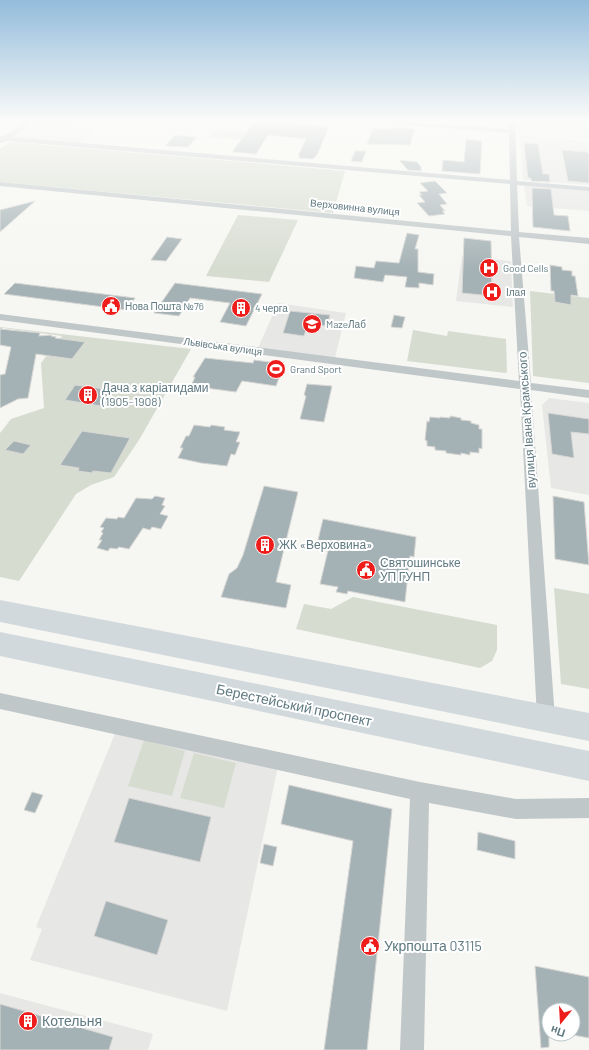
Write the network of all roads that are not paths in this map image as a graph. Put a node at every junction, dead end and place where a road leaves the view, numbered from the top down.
1 (371, 171) edge
2 (514, 171) edge
3 (514, 183) junction
4 (0, 184) edge
5 (589, 189) edge
6 (515, 234) junction
7 (589, 241) edge
8 (0, 317) edge
9 (525, 386) junction
10 (589, 394) edge
11 (0, 611) edge
12 (0, 644) edge
13 (0, 701) edge
14 (546, 718) junction
15 (589, 727) edge
16 (589, 766) edge
17 (420, 792) junction
18 (589, 808) edge
19 (412, 1050) edge

1 - 3 street
2 - 3 street, вулиця Івана Крамського
3 - 5 street
3 - 6 street, вулиця Івана Крамського
4 - 6 street, Верховинна вулиця
6 - 7 street, Верховинна вулиця
6 - 9 street, вулиця Івана Крамського
8 - 9 street, Львівська вулиця
9 - 10 street, Львівська вулиця
9 - 14 street, вулиця Івана Крамського
11 - 14 main road
12 - 16 main road, Берестейський проспект
13 - 17 street
14 - 15 main road
17 - 18 street
17 - 19 street

